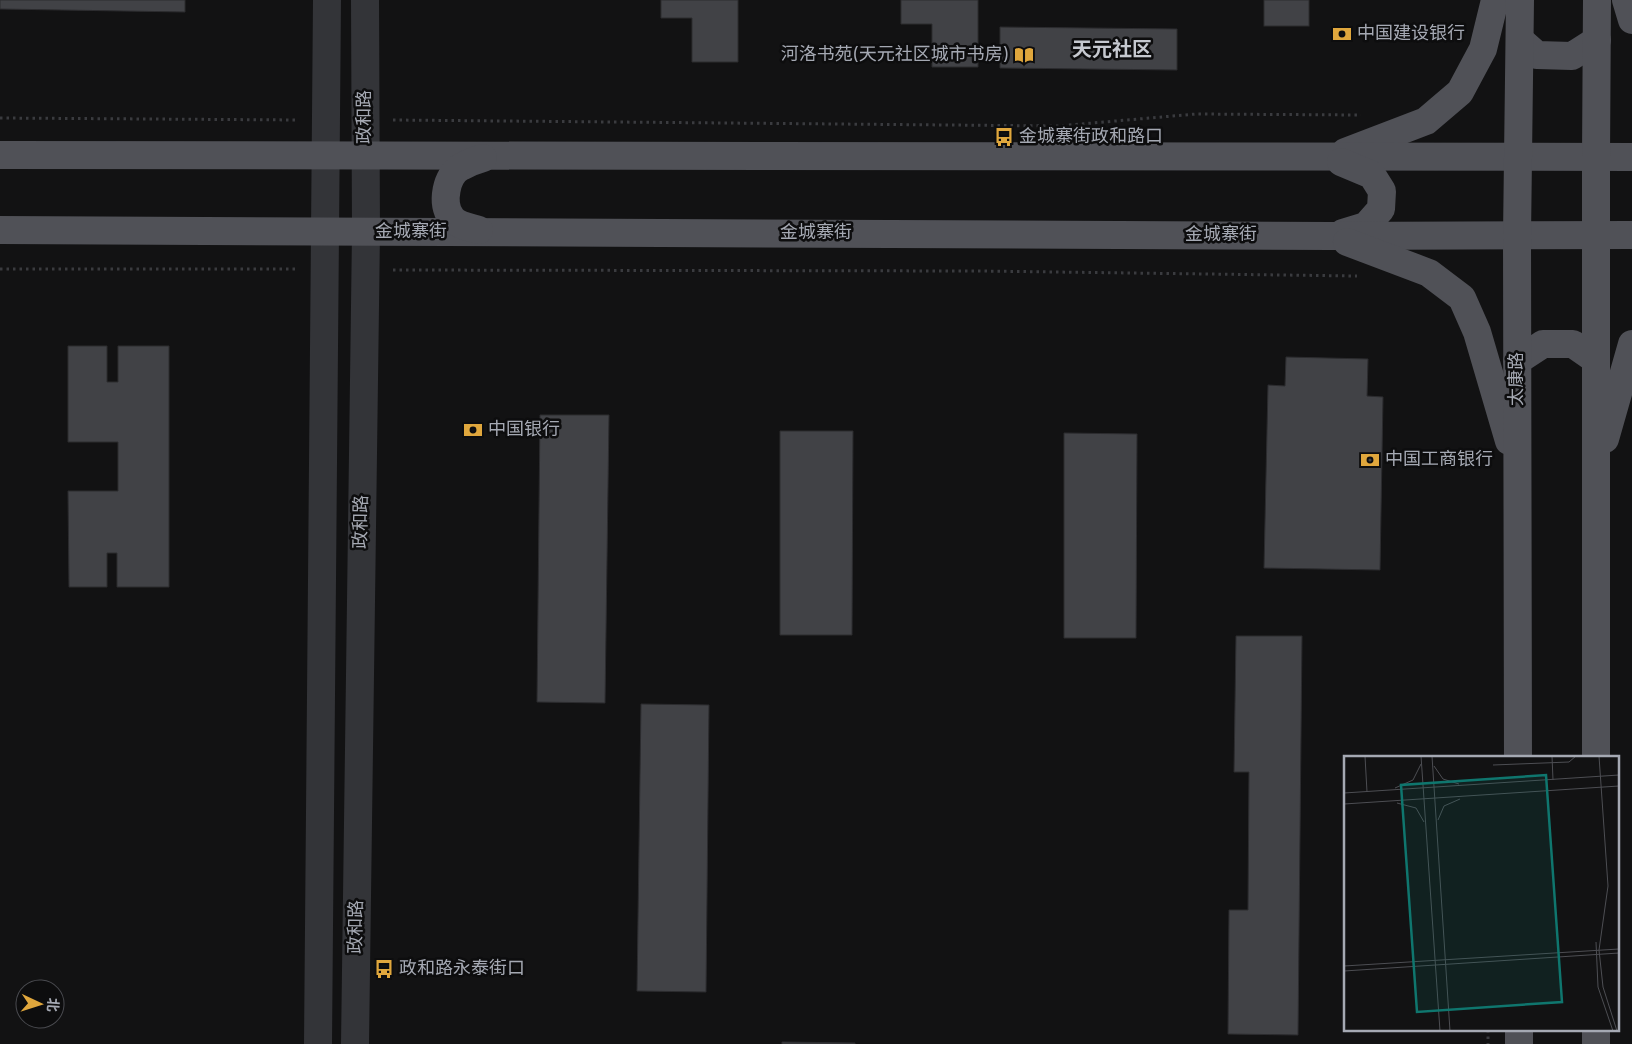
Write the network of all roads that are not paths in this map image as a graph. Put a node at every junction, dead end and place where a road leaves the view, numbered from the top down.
1 (327, 0) edge
2 (365, 0) edge
3 (1495, 0) edge
4 (1520, 0) edge
5 (1597, 0) edge
6 (1626, 0) edge
7 (1632, 20) edge
8 (1520, 40) junction
9 (1597, 40) junction
10 (0, 154) edge
11 (326, 155) junction
12 (365, 156) junction
13 (487, 156) junction
14 (1596, 157) junction
15 (1632, 157) edge
16 (1330, 158) junction
17 (1518, 158) junction
18 (0, 230) edge
19 (326, 231) junction
20 (366, 232) junction
21 (484, 232) junction
22 (1596, 235) junction
23 (1632, 235) edge
24 (1331, 236) junction
25 (1517, 236) junction
26 (1632, 344) edge
27 (1596, 360) junction
28 (1517, 361) junction
29 (1518, 472) junction
30 (1596, 472) junction
31 (1518, 756) edge
32 (1596, 756) edge
33 (318, 1044) edge
34 (355, 1044) edge

1 - 11 street
2 - 12 street, 政和路
3 - 16 main road
4 - 8 main road, 太康路
5 - 9 main road
6 - 7 main road
8 - 9 main road
8 - 17 main road, 太康路
9 - 14 main road
10 - 11 main road
11 - 12 main road
11 - 19 street
12 - 13 main road
12 - 20 street, 政和路
13 - 16 main road
13 - 21 main road
14 - 15 main road
14 - 17 main road
14 - 22 main road
16 - 17 main road
16 - 24 main road
17 - 25 main road, 太康路
18 - 19 main road, 金城寨街
19 - 20 main road, 金城寨街
19 - 33 street
20 - 21 main road, 金城寨街
20 - 34 street, 政和路
21 - 24 main road, 金城寨街
22 - 23 main road, 金城寨街
22 - 25 main road, 金城寨街
22 - 27 main road
24 - 25 main road, 金城寨街
24 - 29 main road
25 - 28 main road, 太康路
26 - 30 main road
27 - 28 main road
27 - 30 main road
28 - 29 main road, 太康路
29 - 31 main road, 太康路
30 - 32 main road

